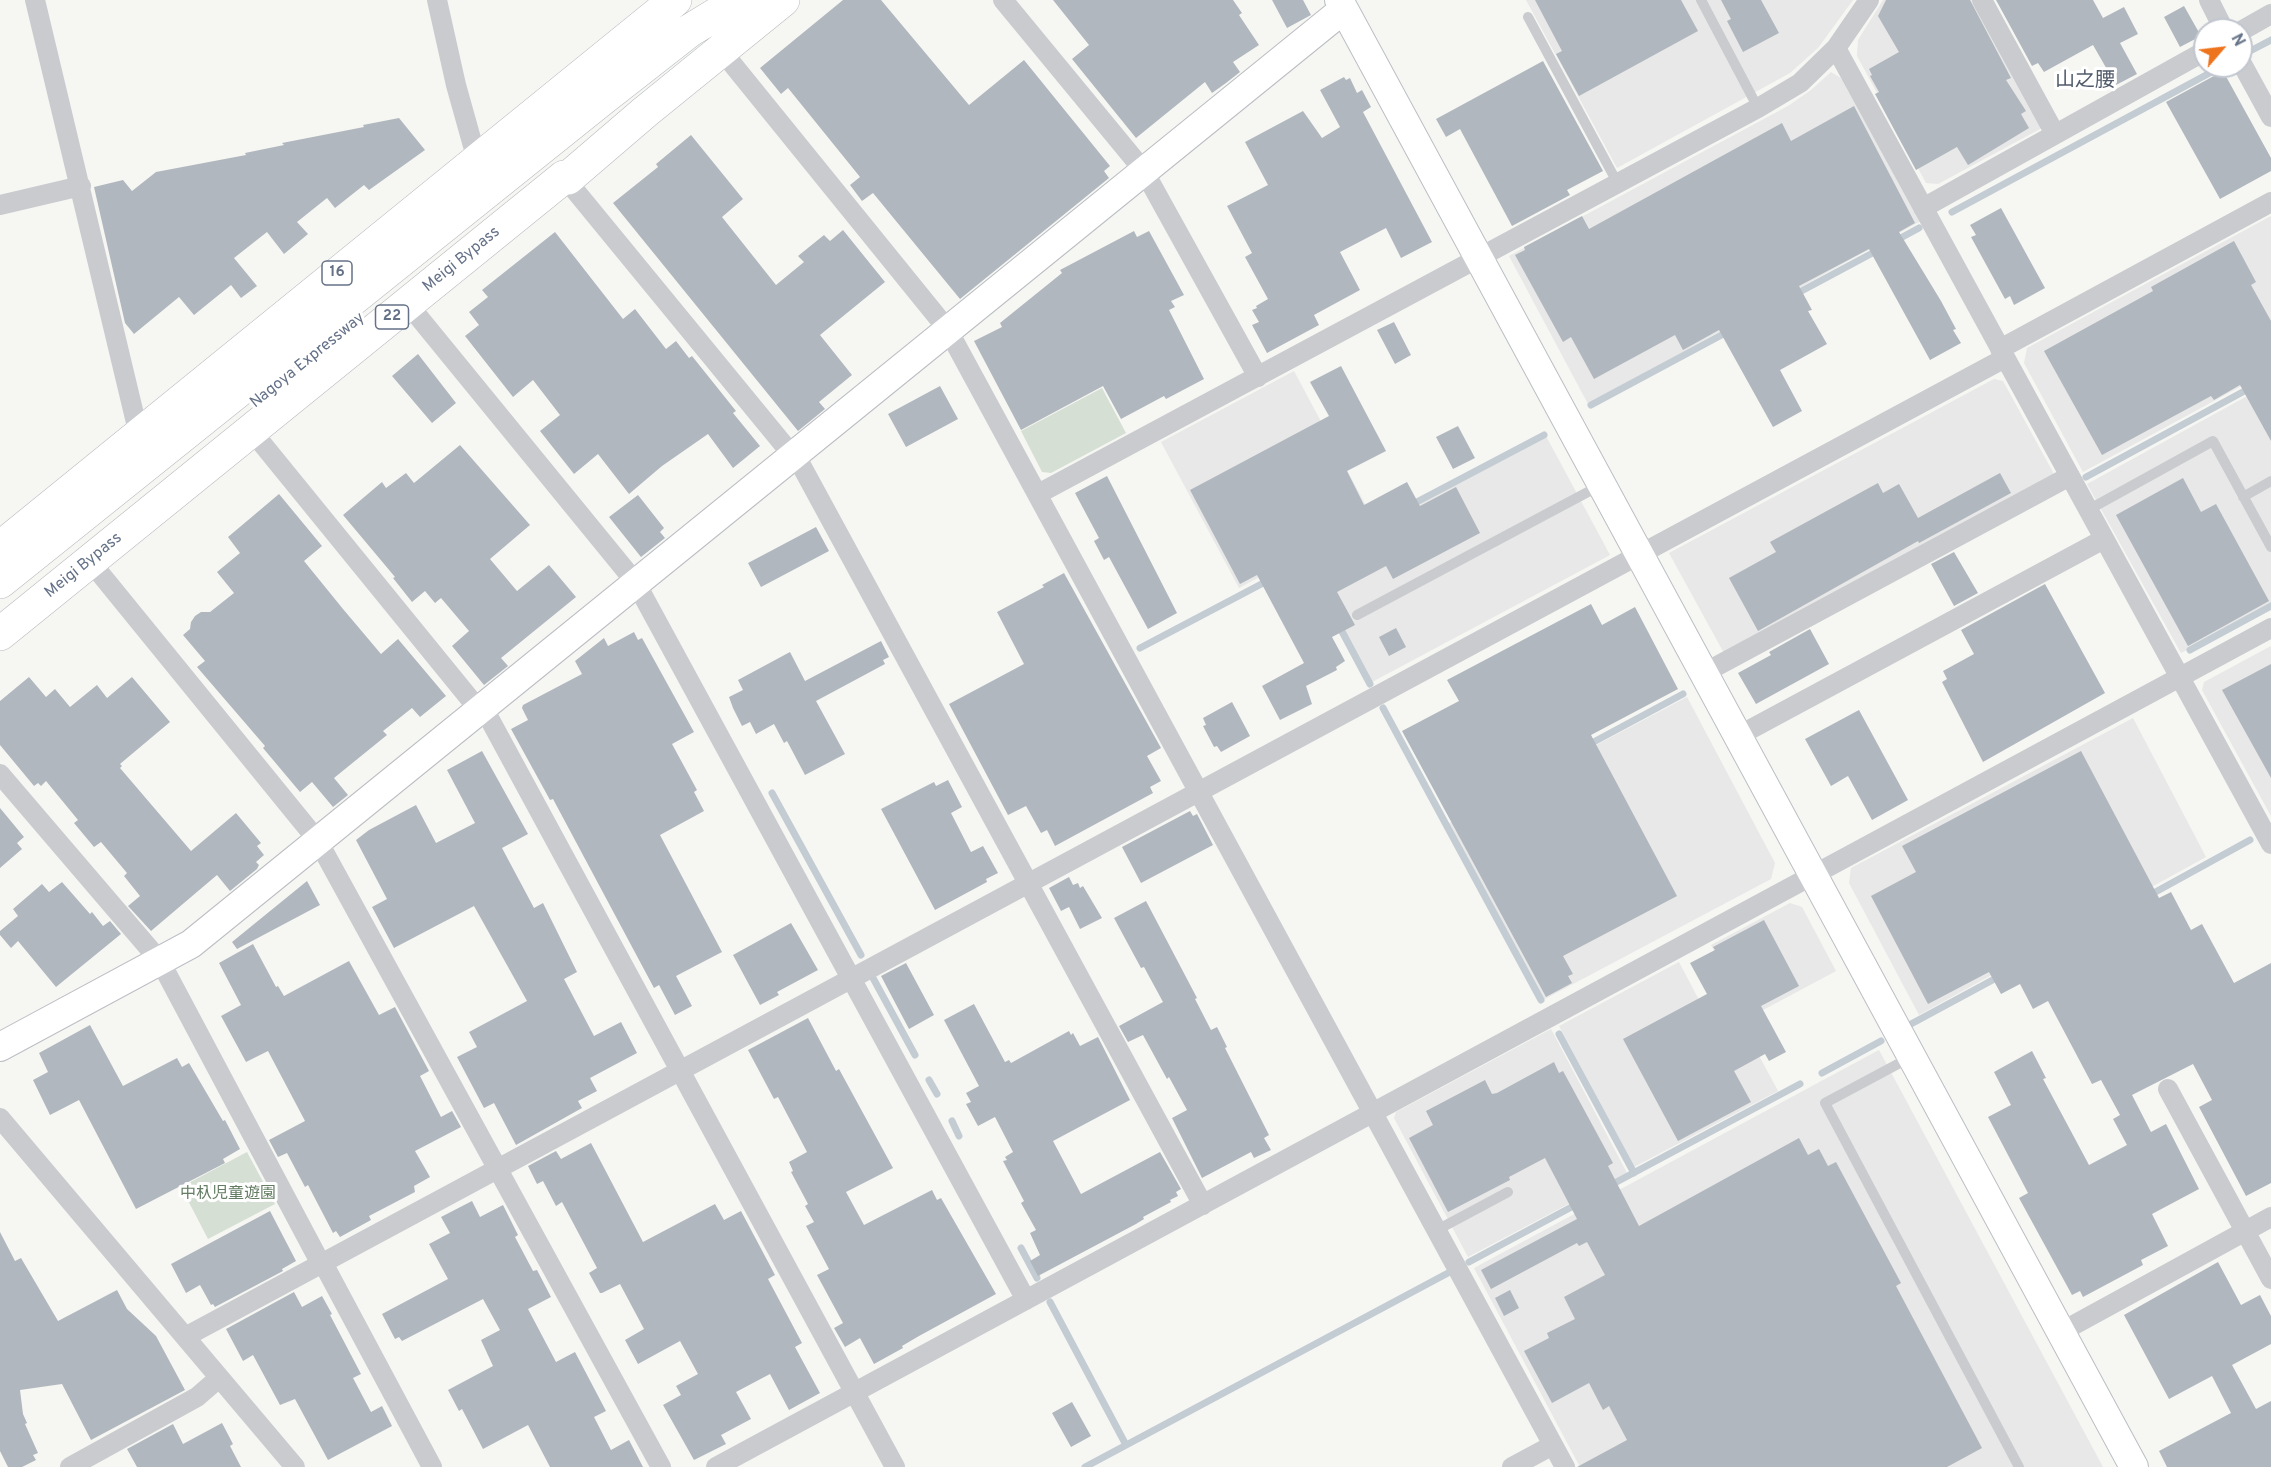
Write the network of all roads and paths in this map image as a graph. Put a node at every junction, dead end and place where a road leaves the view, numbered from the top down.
1 (35, 0) edge
2 (437, 0) edge
3 (666, 0) edge
4 (675, 0) edge
5 (740, 0) edge
6 (755, 0) edge
7 (783, 0) edge
8 (1003, 0) edge
9 (1701, 0) edge
10 (1869, 0) edge
11 (1982, 0) edge
12 (2209, 0) edge
13 (1341, 4) edge
14 (2271, 14) edge
15 (1528, 17) dead end
16 (2218, 18) edge
17 (2253, 24) edge
18 (1836, 48) junction
19 (721, 50) junction
20 (2193, 58) edge
21 (2250, 78) edge
22 (1758, 108) junction
23 (2271, 117) edge
24 (2055, 134) junction
25 (475, 153) junction
26 (1144, 171) junction
27 (564, 177) junction
28 (1618, 184) junction
29 (81, 186) junction
30 (2271, 202) edge
31 (0, 205) edge
32 (1923, 208) junction
33 (1479, 259) junction
34 (408, 304) junction
35 (948, 330) junction
36 (2003, 354) junction
37 (1258, 377) junction
38 (251, 430) junction
39 (138, 431) junction
40 (794, 455) junction
41 (2070, 476) junction
42 (2271, 481) edge
43 (1602, 485) junction
44 (1038, 494) junction
45 (2243, 497) junction
46 (2088, 510) junction
47 (2104, 538) junction
48 (0, 542) edge
49 (2271, 547) edge
50 (0, 548) edge
51 (1640, 556) junction
52 (90, 561) junction
53 (0, 582) edge
54 (636, 583) junction
55 (0, 609) edge
56 (1357, 615) dead end
57 (2271, 628) edge
58 (0, 634) edge
59 (1704, 673) junction
60 (2179, 678) junction
61 (481, 709) junction
62 (1738, 736) junction
63 (0, 774) edge
64 (1199, 792) junction
65 (318, 841) junction
66 (2271, 844) edge
67 (1814, 876) junction
68 (1029, 884) junction
69 (160, 961) junction
70 (851, 979) junction
71 (0, 1047) edge
72 (1912, 1057) junction
73 (681, 1071) junction
74 (2168, 1089) dead end
75 (1373, 1113) junction
76 (0, 1118) edge
77 (498, 1169) junction
78 (1508, 1192) dead end
79 (1203, 1205) junction
80 (2271, 1217) edge
81 (1437, 1230) junction
82 (2245, 1231) junction
83 (322, 1264) junction
84 (2271, 1279) edge
85 (1026, 1300) junction
86 (2061, 1332) junction
87 (185, 1337) junction
88 (219, 1378) junction
89 (855, 1392) junction
90 (1553, 1445) junction
91 (70, 1467) edge
92 (295, 1467) edge
93 (432, 1467) edge
94 (661, 1467) edge
95 (716, 1467) edge
96 (895, 1467) edge
97 (1512, 1467) edge
98 (1565, 1467) edge
99 (2019, 1467) edge
100 (2134, 1467) edge

1 - 29 street
2 - 25 street
3 - 25 highway
4 - 50 highway, 16
5 - 53 highway
6 - 55 highway, Nagoya Expressway
7 - 19 highway, Meigi Bypass / 22
8 - 26 street
9 - 22 lane
10 - 18 street
11 - 24 street
12 - 16 street
13 - 26 street
13 - 33 street
14 - 17 street
15 - 28 lane
18 - 22 street
18 - 32 street
19 - 27 highway, Meigi Bypass / 22
19 - 35 street
20 - 24 street
21 - 23 street
22 - 28 street
24 - 32 street
25 - 39 highway
26 - 35 street
26 - 37 street
27 - 34 highway, Meigi Bypass / 22
27 - 40 street
28 - 33 street
29 - 31 street
29 - 39 street
30 - 36 street
32 - 36 street
33 - 37 street
33 - 43 street
34 - 38 highway, Meigi Bypass / 22
34 - 54 street
35 - 40 street
35 - 44 street
36 - 41 street
36 - 51 street
37 - 44 street
38 - 52 highway, Meigi Bypass / 22
38 - 61 street
39 - 48 highway
40 - 54 street
40 - 68 street
41 - 46 street
41 - 59 street
42 - 45 lane
43 - 51 street
43 - 56 lane
44 - 64 street
45 - 46 lane
45 - 49 lane
46 - 47 street
47 - 60 street
47 - 62 street
51 - 59 street
51 - 64 street
52 - 58 highway, Meigi Bypass / 22
52 - 65 street
54 - 61 street
54 - 70 street
57 - 60 street
59 - 62 street
60 - 66 street
60 - 67 street
61 - 65 street
61 - 73 street
62 - 67 street
63 - 69 street
64 - 68 street
64 - 75 street
65 - 69 street
65 - 77 street
67 - 72 street
67 - 75 street
68 - 70 street
68 - 79 street
69 - 71 street
69 - 83 street
70 - 73 street
70 - 85 street
72 - 86 street
72 - 99 lane
73 - 77 street
73 - 89 street
74 - 82 street
75 - 79 street
75 - 81 street
76 - 87 street
77 - 83 street
77 - 94 street
78 - 81 lane
79 - 85 street
80 - 82 street
81 - 90 street
82 - 84 street
82 - 86 street
83 - 87 street
83 - 93 street
85 - 89 street
86 - 100 street
87 - 88 street
88 - 91 street
88 - 92 street
89 - 95 street
89 - 96 street
90 - 97 street
90 - 98 street

